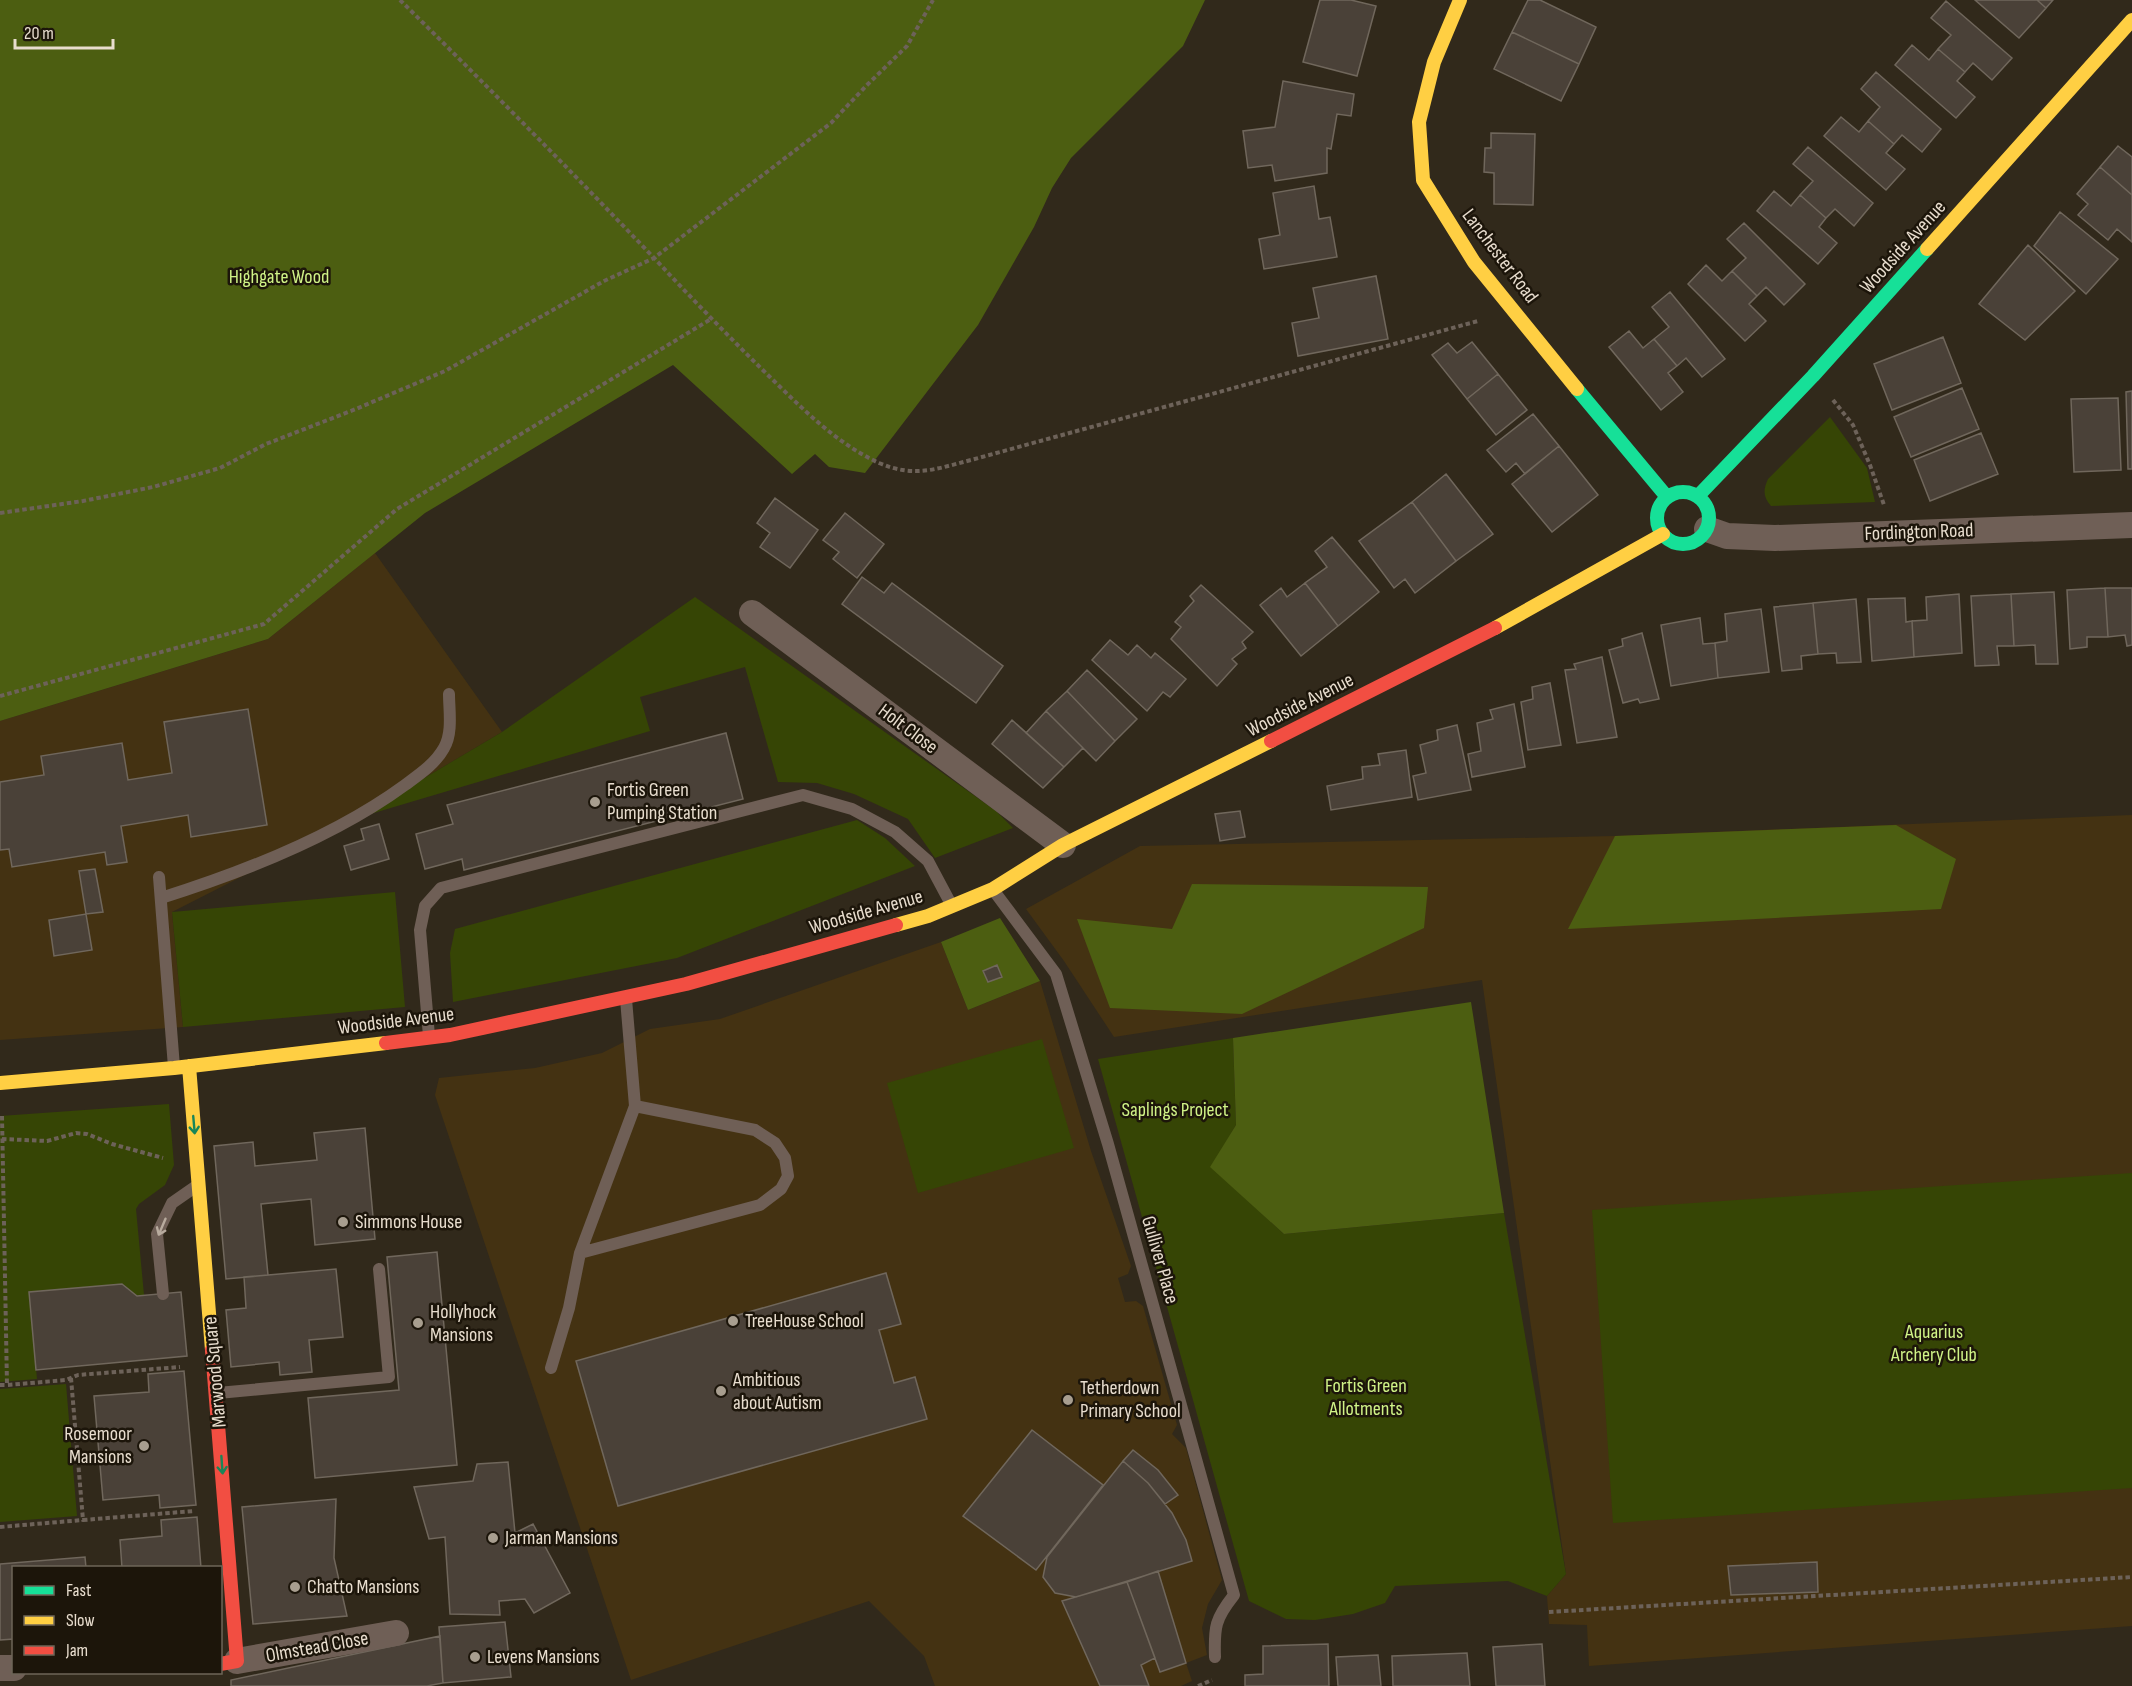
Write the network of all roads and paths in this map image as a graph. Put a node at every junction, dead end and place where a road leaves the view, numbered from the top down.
1 (400, 0) edge
2 (933, 0) edge
3 (1460, 0) edge
4 (2132, 20) edge
5 (654, 258) junction
6 (1487, 318) dead end
7 (711, 319) junction
8 (1813, 376) junction
9 (1698, 496) junction
10 (1667, 497) junction
11 (0, 513) edge
12 (2132, 525) edge
13 (1707, 529) junction
14 (1887, 533) junction
15 (1663, 534) junction
16 (752, 613) dead end
17 (449, 694) dead end
18 (0, 696) edge
19 (1063, 845) junction
20 (159, 878) dead end
21 (993, 889) junction
22 (161, 898) junction
23 (952, 906) junction
24 (625, 998) junction
25 (429, 1038) junction
26 (189, 1066) junction
27 (174, 1068) junction
28 (0, 1083) edge
29 (635, 1106) junction
30 (2, 1116) dead end
31 (2, 1140) junction
32 (196, 1157) junction
33 (199, 1184) junction
34 (2, 1250) edge
35 (580, 1253) junction
36 (379, 1269) dead end
37 (163, 1294) dead end
38 (214, 1364) junction
39 (550, 1368) dead end
40 (71, 1377) junction
41 (0, 1385) edge
42 (7, 1385) junction
43 (217, 1393) junction
44 (226, 1508) junction
45 (83, 1520) junction
46 (0, 1527) edge
47 (2132, 1577) edge
48 (1549, 1612) dead end
49 (396, 1634) dead end
50 (1215, 1657) dead end
51 (229, 1663) edge
52 (1218, 1678) dead end
53 (1198, 1686) edge

1 - 5 path
2 - 5 path
3 - 10 street, Lanchester Road
4 - 8 street, Woodside Avenue
5 - 7 path
5 - 11 path
6 - 7 path
7 - 18 path
8 - 9 street, Woodside Avenue
8 - 14 path
9 - 10 street
9 - 13 street
10 - 15 street
12 - 14 street, Fordington Road
13 - 14 street, Fordington Road
13 - 15 street
15 - 19 street, Woodside Avenue
16 - 19 street, Holt Close
17 - 22 lane
19 - 21 street, Woodside Avenue
20 - 22 lane
21 - 23 street, Woodside Avenue
21 - 50 lane, Gulliver Place
22 - 27 lane
23 - 24 street, Woodside Avenue
23 - 25 lane
24 - 25 street, Woodside Avenue
24 - 29 lane
25 - 26 street, Woodside Avenue
26 - 27 street, Woodside Avenue
26 -> 32 street, Marwood Square
27 - 28 street, Woodside Avenue
29 - 35 lane
29 - 35 lane
30 - 31 path
31 - 32 path
31 - 34 path
32 - 33 street, Marwood Square
33 -> 37 lane
33 - 38 street, Marwood Square
34 - 42 path
35 - 39 lane
36 - 43 lane
38 - 40 path
38 - 43 street, Marwood Square
40 - 42 path
40 - 45 path
41 - 42 path
43 -> 44 street, Marwood Square
44 - 45 path
44 - 51 street, Marwood Square
45 - 46 path
47 - 48 path
49 - 51 street, Olmstead Close
52 - 53 path

